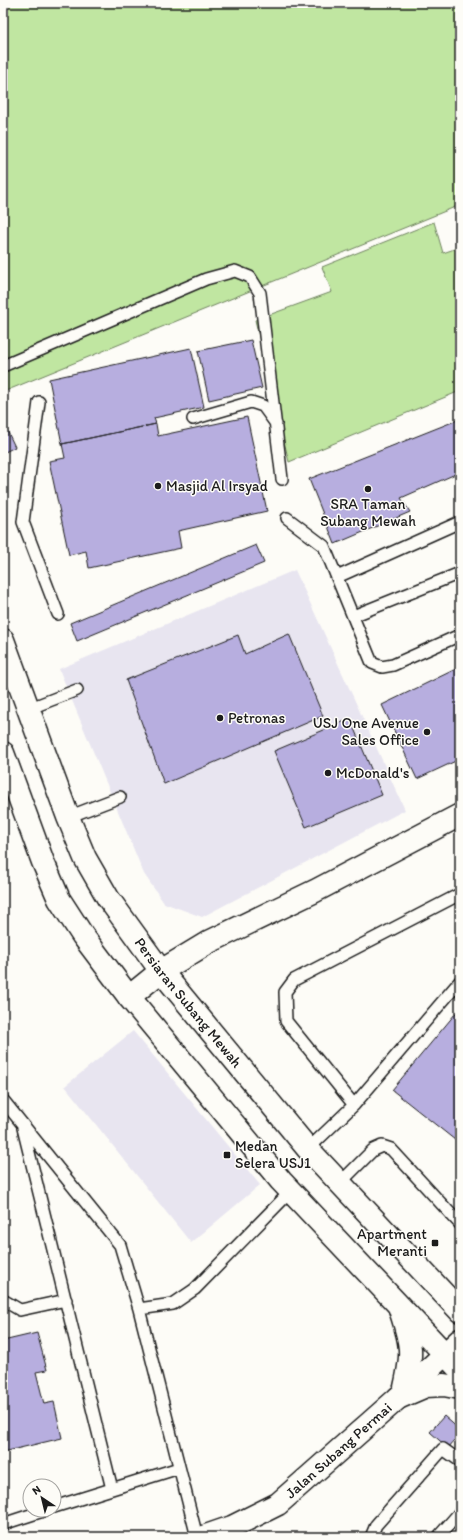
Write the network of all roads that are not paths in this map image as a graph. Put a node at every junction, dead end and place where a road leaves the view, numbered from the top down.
1 (3, 366) edge
2 (39, 402) dead end
3 (193, 419) dead end
4 (276, 424) junction
5 (282, 479) dead end
6 (287, 518) dead end
7 (460, 522) edge
8 (460, 573) edge
9 (337, 577) junction
10 (58, 614) dead end
11 (353, 616) junction
12 (460, 635) edge
13 (3, 640) edge
14 (77, 690) dead end
15 (28, 709) junction
16 (3, 753) edge
17 (120, 797) dead end
18 (460, 815) edge
19 (68, 817) junction
20 (460, 894) edge
21 (161, 971) junction
22 (460, 981) edge
23 (128, 997) junction
24 (3, 1100) edge
25 (354, 1105) junction
26 (22, 1124) junction
27 (308, 1149) junction
28 (340, 1183) junction
29 (290, 1192) junction
30 (460, 1224) edge
31 (3, 1300) edge
32 (66, 1300) junction
33 (399, 1306) junction
34 (139, 1310) junction
35 (460, 1311) edge
36 (452, 1347) edge
37 (460, 1370) edge
38 (460, 1388) edge
39 (401, 1395) junction
40 (460, 1461) edge
41 (179, 1468) junction
42 (112, 1489) junction
43 (62, 1505) edge
44 (460, 1512) edge
45 (22, 1518) edge
46 (3, 1524) edge
47 (197, 1537) edge
48 (203, 1537) edge
49 (371, 1537) edge
50 (438, 1537) edge

1 - 4 lane
2 - 10 lane
3 - 4 lane
4 - 5 lane
6 - 9 lane
7 - 9 lane
8 - 11 lane
9 - 11 lane
11 - 12 lane
13 - 15 main road, Persiaran Subang Mewah
14 - 15 lane
15 - 19 main road, Persiaran Subang Mewah
16 - 23 main road
17 - 19 lane
18 - 21 main road
19 - 21 main road, Persiaran Subang Mewah
20 - 25 lane
21 - 23 main road
21 - 27 main road, Persiaran Subang Mewah
22 - 25 lane
23 - 29 main road
24 - 26 lane
25 - 27 lane
26 - 32 lane
26 - 34 lane
27 - 28 main road, Persiaran Subang Mewah
28 - 30 lane
28 - 35 main road, Persiaran Subang Mewah
29 - 33 main road
29 - 34 lane
31 - 32 lane
32 - 42 lane
33 - 36 main road
33 - 39 main road
34 - 41 lane
36 - 37 main road
36 - 39 main road, Jalan Subang Permai
38 - 39 main road
39 - 48 main road, Jalan Subang Permai
40 - 49 lane
41 - 42 lane
41 - 47 lane
42 - 43 lane
44 - 50 lane
45 - 46 lane

